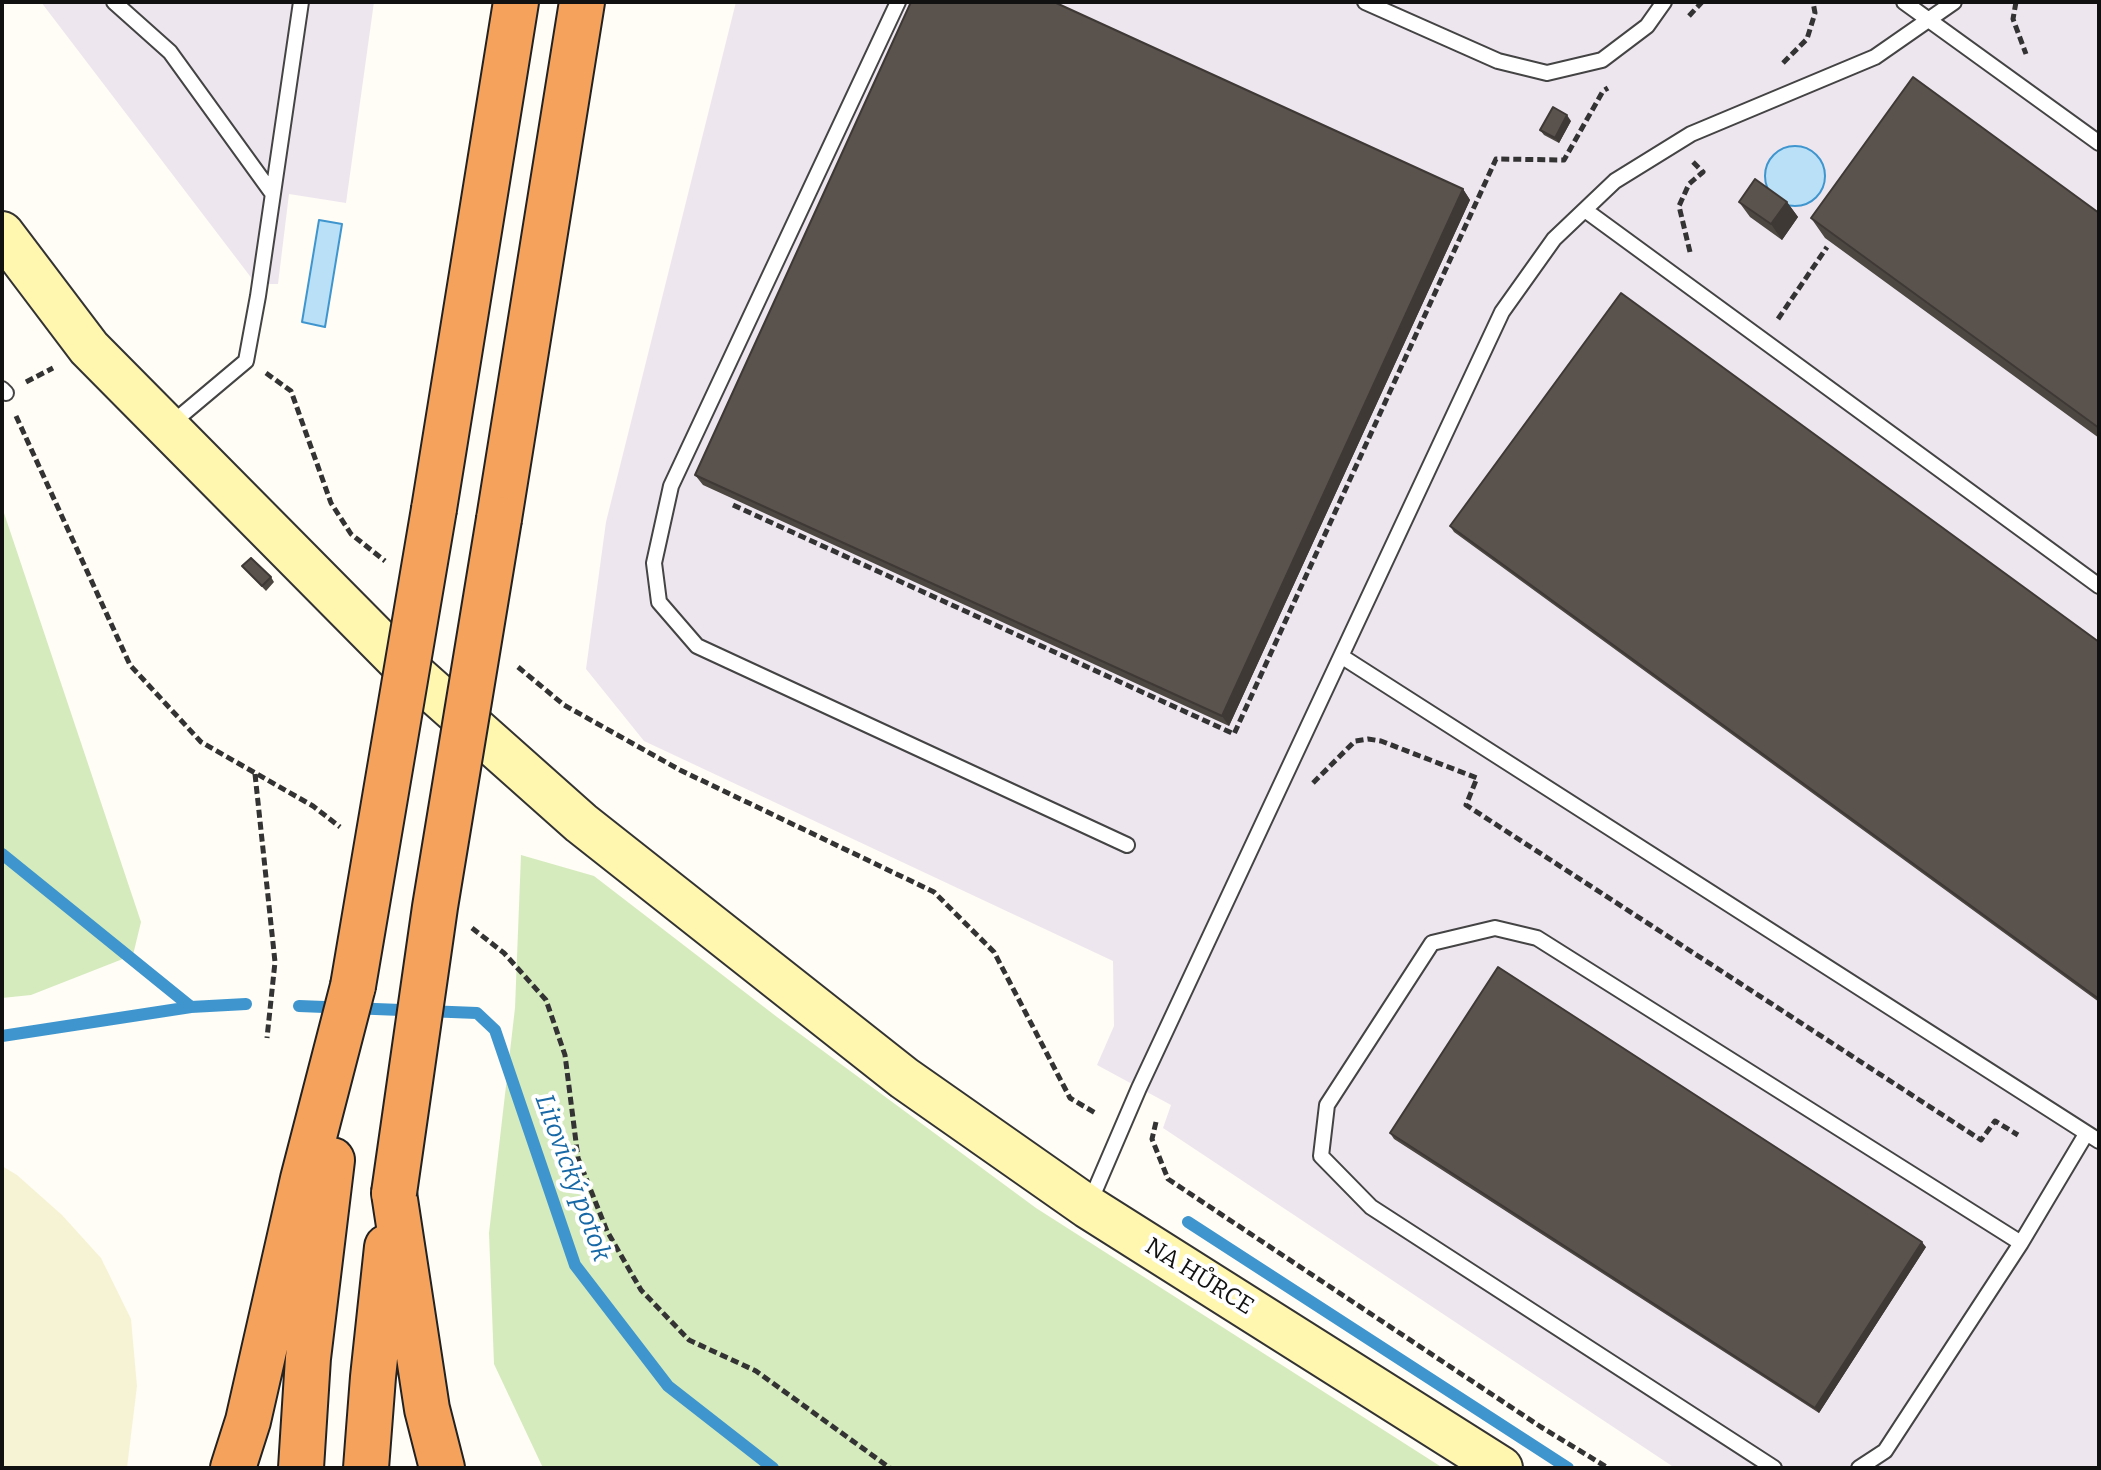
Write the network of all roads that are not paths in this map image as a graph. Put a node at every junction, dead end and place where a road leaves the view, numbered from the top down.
1 (114, 2) edge
2 (301, 2) edge
3 (516, 2) edge
4 (582, 2) edge
5 (898, 2) edge
6 (1365, 2) edge
7 (1664, 2) edge
8 (1904, 2) edge
9 (1954, 2) edge
10 (1929, 20) junction
11 (2099, 143) edge
12 (272, 193) junction
13 (1585, 210) junction
14 (2, 233) edge
15 (168, 427) junction
16 (2099, 586) edge
17 (1341, 656) junction
18 (1127, 845) dead end
19 (2093, 1138) edge
20 (316, 1181) junction
21 (394, 1193) junction
22 (1088, 1207) junction
23 (2021, 1243) junction
24 (233, 1468) edge
25 (301, 1468) edge
26 (366, 1468) edge
27 (442, 1468) edge
28 (1501, 1468) edge
29 (1774, 1468) edge
30 (1859, 1468) edge

1 - 12 lane
2 - 12 lane
3 - 20 highway, bridge
4 - 21 highway, bridge
5 - 18 lane
6 - 7 lane
8 - 10 lane
9 - 10 lane
10 - 11 lane
10 - 13 lane
12 - 15 lane
13 - 16 lane
13 - 17 lane
14 - 15 main road, NA HŮRCE
15 - 22 main road, NA HŮRCE
17 - 19 lane
17 - 22 lane
19 - 23 lane
20 - 24 highway
20 - 25 highway
21 - 26 highway
21 - 27 highway
22 - 28 main road, NA HŮRCE
23 - 29 lane
23 - 30 lane

